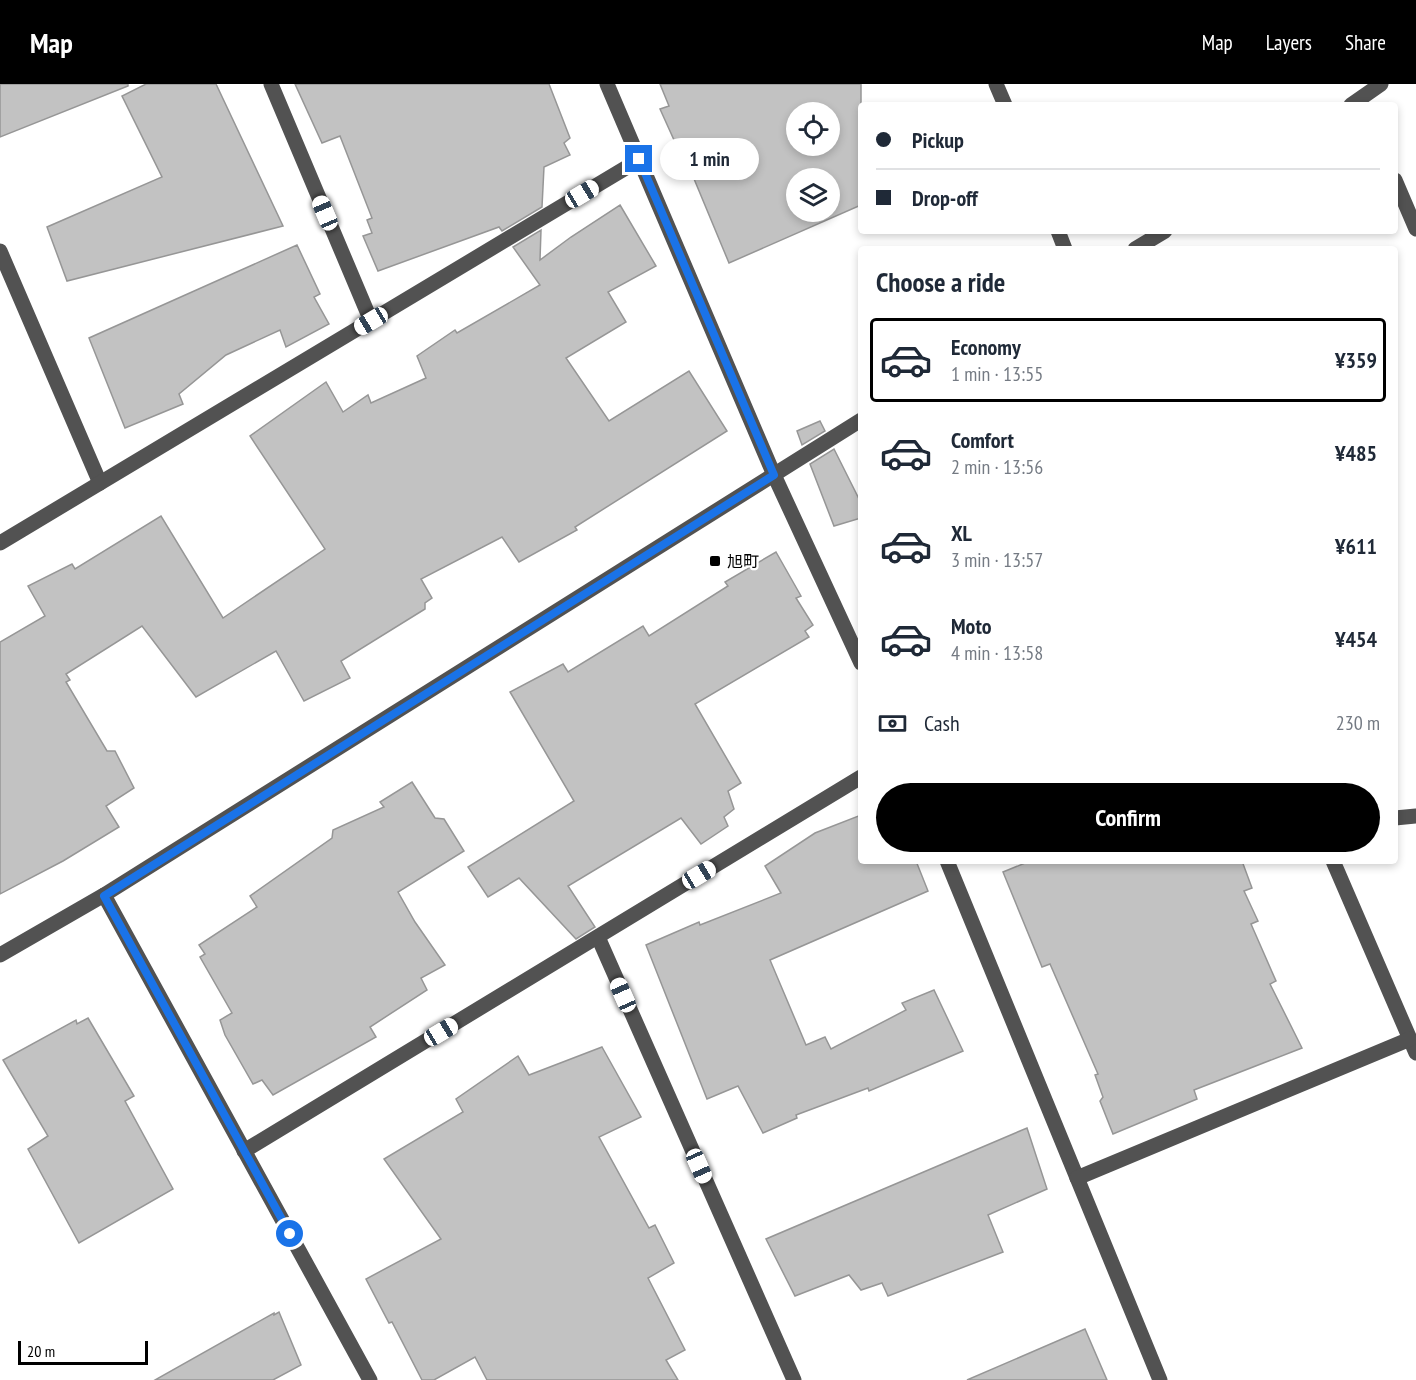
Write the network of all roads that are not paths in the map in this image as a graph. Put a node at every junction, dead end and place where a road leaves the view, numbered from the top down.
1 (271, 84) edge
2 (607, 84) edge
3 (996, 84) edge
4 (1381, 84) edge
5 (1357, 98) edge
6 (1004, 102) edge
7 (639, 159) junction
8 (1398, 187) edge
9 (1416, 229) edge
10 (1160, 234) edge
11 (1140, 246) edge
12 (0, 251) edge
13 (371, 321) junction
14 (858, 422) edge
15 (774, 475) junction
16 (100, 483) junction
17 (0, 543) edge
18 (858, 657) edge
19 (858, 779) edge
20 (1416, 816) edge
21 (1398, 818) edge
22 (948, 864) edge
23 (1334, 864) edge
24 (104, 896) junction
25 (598, 937) junction
26 (0, 955) edge
27 (1413, 1046) edge
28 (244, 1151) junction
29 (1077, 1178) junction
30 (370, 1380) edge
31 (794, 1380) edge
32 (1160, 1380) edge

1 - 13 street
2 - 7 street
3 - 6 street
4 - 5 street
7 - 13 street
7 - 15 street
8 - 9 street
10 - 11 street
12 - 16 street
13 - 16 street
14 - 15 street
15 - 18 street
15 - 24 street
16 - 17 street
19 - 25 street
20 - 21 street
22 - 29 street
23 - 27 street
24 - 26 street
24 - 28 street
25 - 28 street
25 - 31 street
27 - 29 street
28 - 30 street
29 - 32 street

